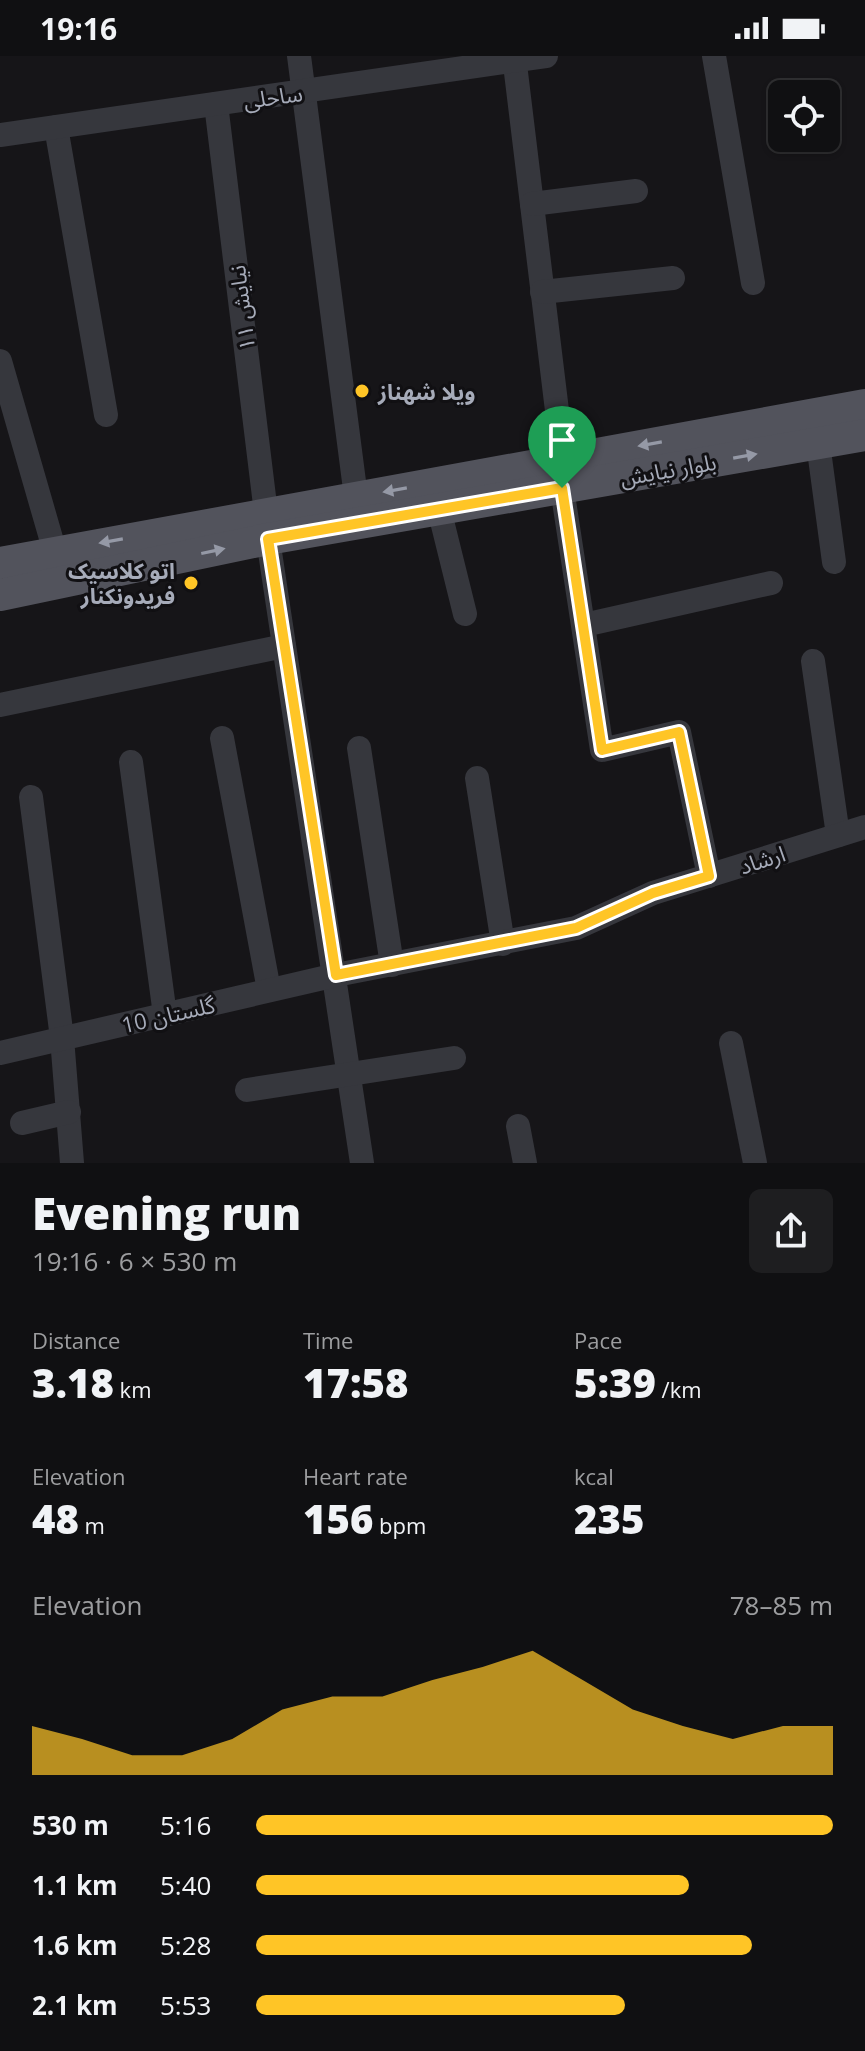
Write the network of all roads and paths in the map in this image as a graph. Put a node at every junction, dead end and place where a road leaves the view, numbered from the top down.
1 (299, 56) edge
2 (546, 56) edge
3 (714, 56) edge
4 (514, 58) edge
5 (303, 91) junction
6 (216, 104) junction
7 (56, 127) junction
8 (0, 135) edge
9 (636, 191) dead end
10 (532, 204) junction
11 (673, 278) dead end
12 (753, 283) dead end
13 (542, 292) junction
14 (0, 361) edge
15 (865, 405) edge
16 (106, 415) dead end
17 (865, 435) edge
18 (818, 443) junction
19 (562, 474) junction
20 (356, 497) junction
21 (439, 509) junction
22 (267, 526) junction
23 (55, 552) junction
24 (834, 562) dead end
25 (0, 563) edge
26 (771, 583) dead end
27 (0, 595) edge
28 (465, 614) dead end
29 (584, 625) junction
30 (284, 646) junction
31 (813, 661) dead end
32 (0, 705) edge
33 (222, 738) dead end
34 (359, 748) dead end
35 (131, 762) dead end
36 (477, 778) dead end
37 (31, 797) dead end
38 (865, 827) edge
39 (838, 835) junction
40 (709, 876) junction
41 (503, 944) junction
42 (392, 965) junction
43 (336, 975) junction
44 (269, 990) junction
45 (165, 1015) junction
46 (62, 1038) junction
47 (731, 1043) dead end
48 (0, 1053) edge
49 (454, 1058) dead end
50 (349, 1074) junction
51 (247, 1090) dead end
52 (69, 1112) junction
53 (22, 1123) dead end
54 (518, 1126) dead end
55 (72, 1163) edge
56 (362, 1163) edge
57 (525, 1163) edge
58 (755, 1163) edge

1 - 5 street
2 - 4 street, ساحلی
3 - 12 street
4 - 5 street, ساحلی
4 - 10 street
5 - 6 street, ساحلی
5 - 20 street
6 - 7 street, ساحلی
6 - 22 street, نیایش ۱۱
7 - 8 street, ساحلی
7 - 16 street
9 - 10 street
10 - 13 street
11 - 13 street
13 - 19 street
14 - 23 street
15 -> 19 main road, بلوار نیایش
17 - 18 main road, بلوار نیایش
19 -> 18 main road, بلوار نیایش
18 - 24 street
19 -> 20 main road, بلوار نیایش
19 - 21 main road, بلوار نیایش
19 - 29 street
20 - 22 main road, بلوار نیایش
21 - 22 main road, بلوار نیایش
21 - 28 street
22 -> 23 main road, بلوار نیایش
27 -> 22 main road, بلوار نیایش
22 - 30 street, نیایش ۱۱
23 - 25 main road, بلوار نیایش
26 - 29 street
29 - 40 street
30 - 32 street
30 - 43 street, نیایش ۱۱
31 - 39 street
33 - 44 street
34 - 42 street
35 - 45 street
36 - 41 street
37 - 46 street
38 - 39 street, ارشاد
39 - 40 street, ارشاد
40 - 41 street, ارشاد
41 - 42 street, ارشاد
42 - 43 street, ارشاد
43 - 44 street, گلستان 10
43 - 50 street, نیایش ۱۱
44 - 45 street, گلستان 10
45 - 46 street, گلستان 10
46 - 48 street, گلستان 10
46 - 52 street
47 - 58 street
49 - 50 street
50 - 51 street
50 - 56 street, نیایش ۱۱
52 - 53 street
52 - 55 street
54 - 57 street

